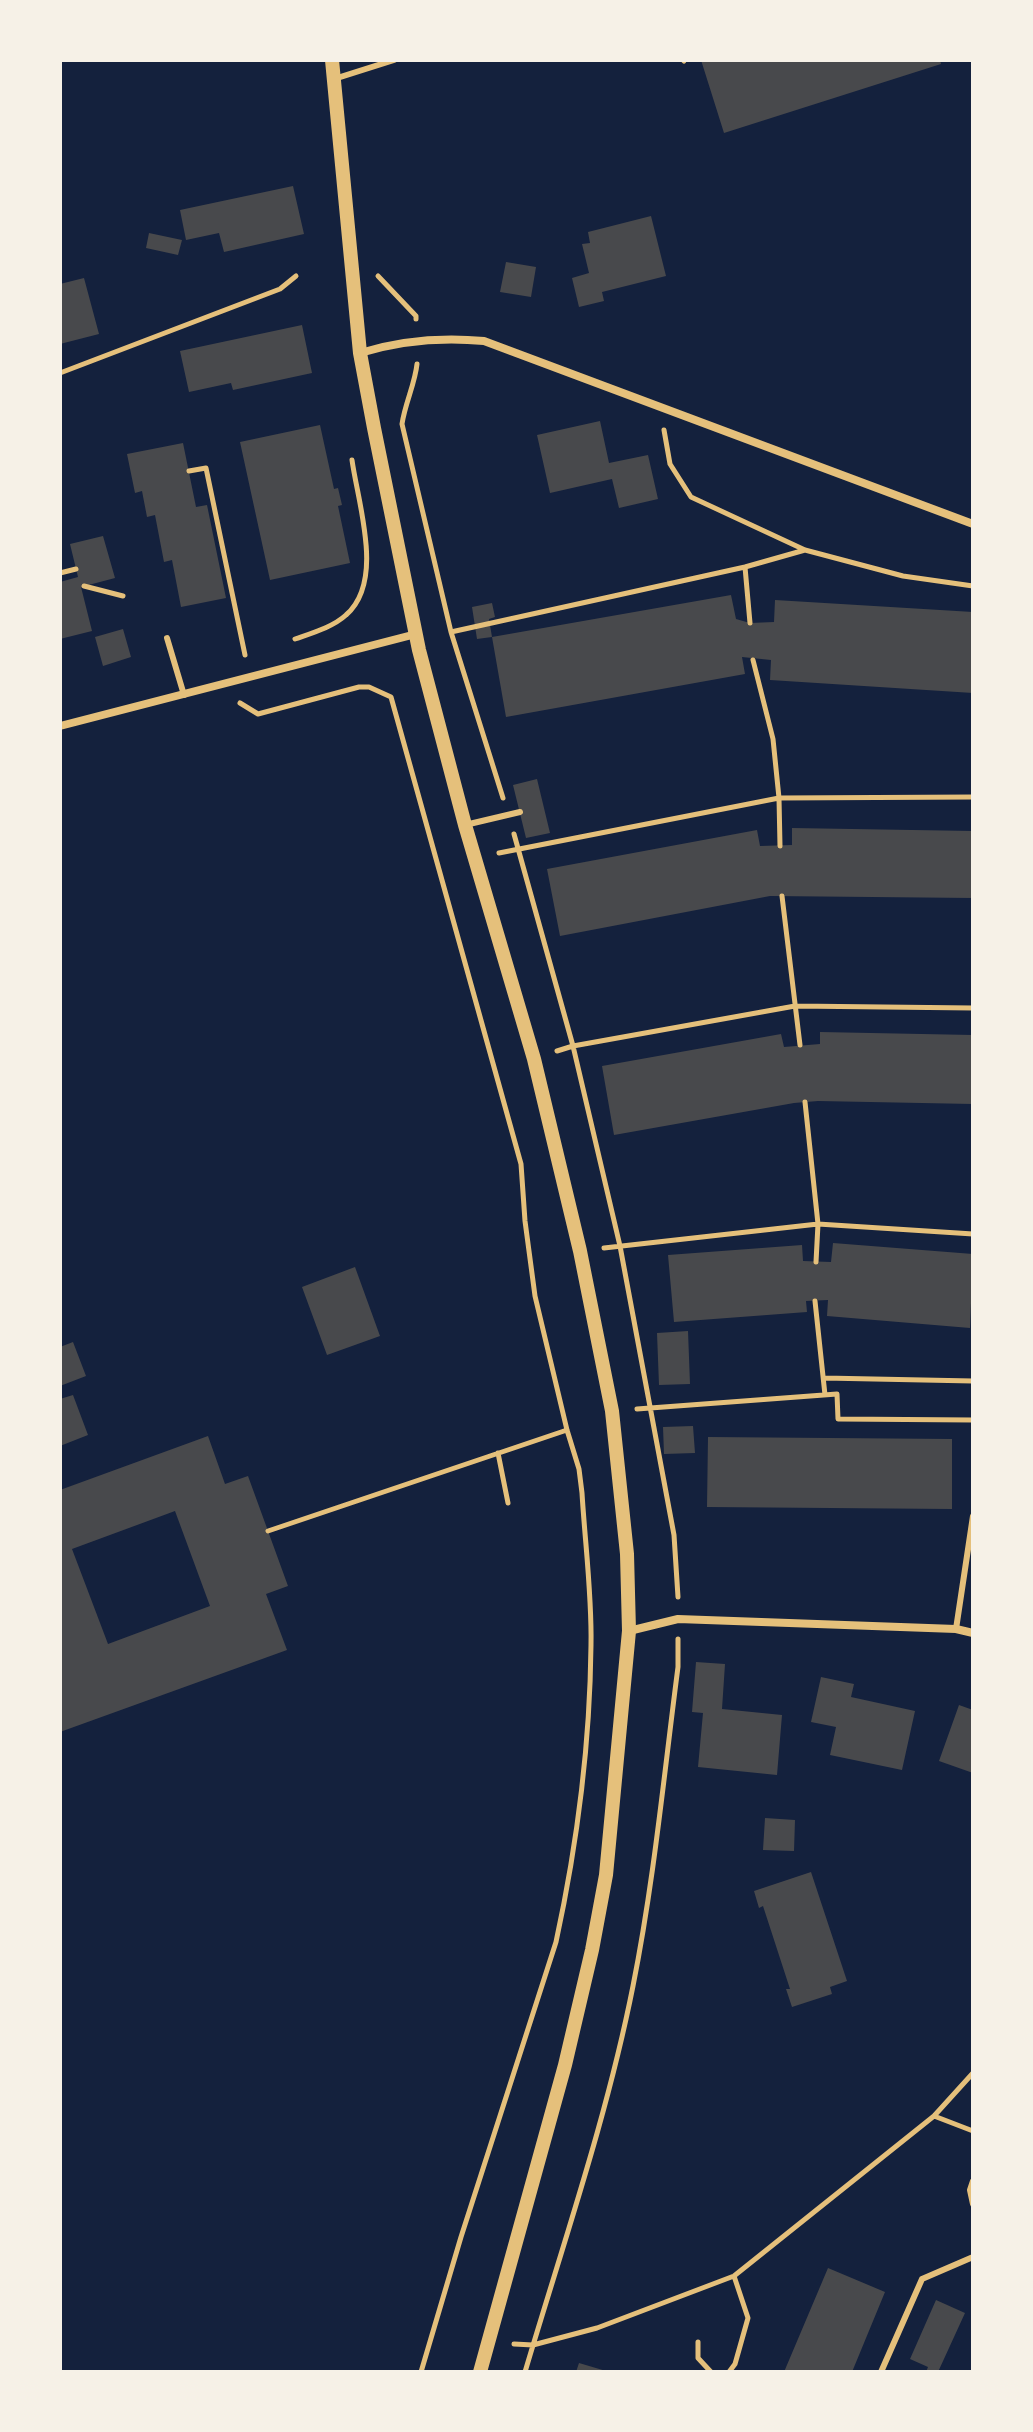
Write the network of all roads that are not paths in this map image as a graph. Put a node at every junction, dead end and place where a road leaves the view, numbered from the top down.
1 (332, 60) edge
2 (394, 60) edge
3 (334, 79) junction
4 (360, 353) junction
5 (973, 524) edge
6 (416, 634) junction
7 (167, 638) dead end
8 (184, 695) junction
9 (60, 726) edge
10 (520, 812) dead end
11 (465, 825) junction
12 (973, 1516) edge
13 (956, 1629) junction
14 (629, 1631) junction
15 (973, 1633) edge
16 (973, 2181) edge
17 (973, 2204) edge
18 (973, 2257) edge
19 (480, 2372) edge
20 (881, 2372) edge

1 - 3 street
2 - 3 lane
3 - 4 street
4 - 5 street
4 - 6 street
6 - 8 street
6 - 11 street
7 - 8 lane
8 - 9 street
10 - 11 lane
11 - 14 street
12 - 13 lane
13 - 14 street
13 - 15 street
14 - 19 street
16 - 17 lane
18 - 20 lane

